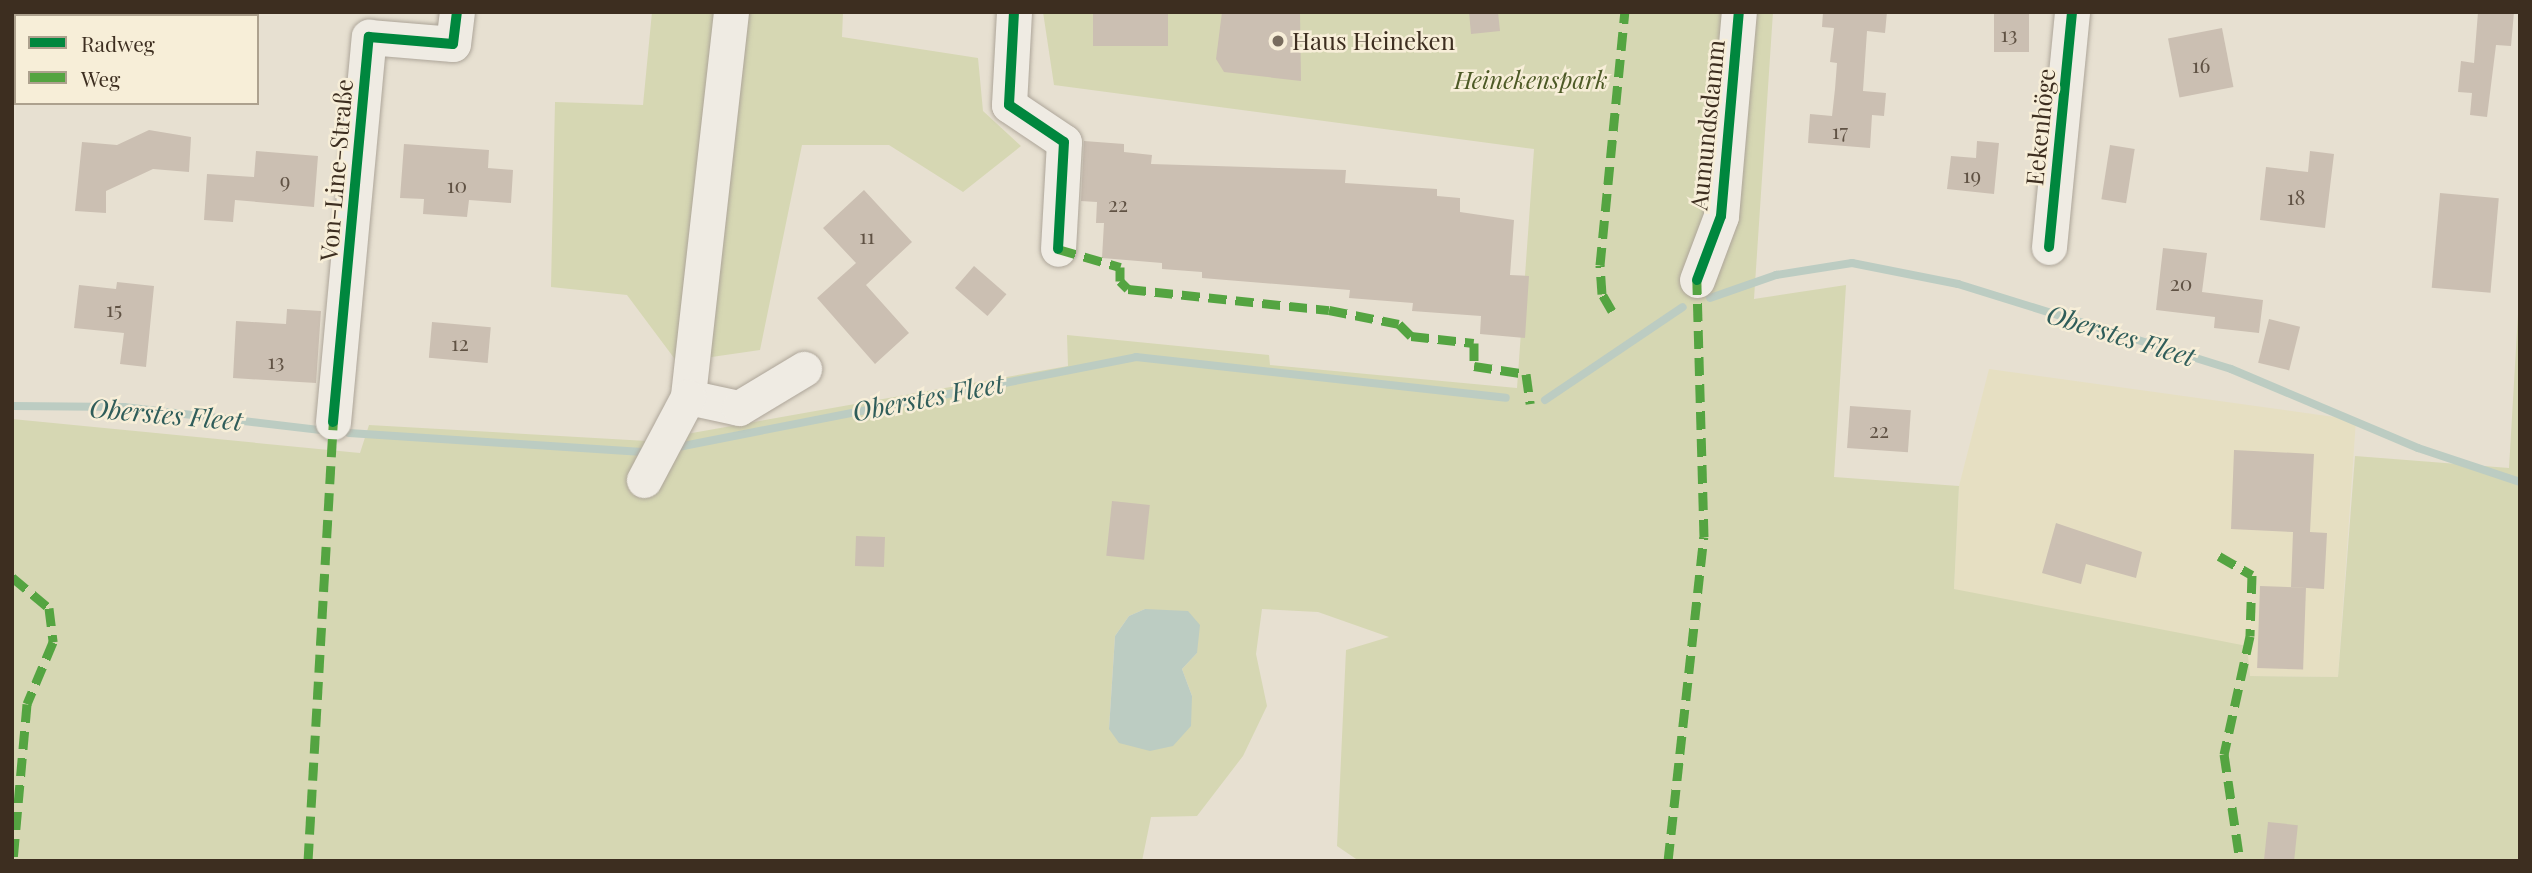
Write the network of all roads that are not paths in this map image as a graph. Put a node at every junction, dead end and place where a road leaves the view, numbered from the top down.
1 (457, 12) edge
2 (731, 12) edge
3 (1014, 12) edge
4 (1739, 12) edge
5 (2073, 12) edge
6 (2049, 247) dead end
7 (1058, 249) dead end
8 (1697, 280) dead end
9 (804, 369) dead end
10 (688, 397) junction
11 (333, 422) dead end
12 (654, 460) dead end

1 - 11 street, Von-Line-Straße
2 - 10 street
3 - 7 street
4 - 8 street, Aumundsdamm
5 - 6 street, Eekenhöge
9 - 10 street
10 - 12 street

